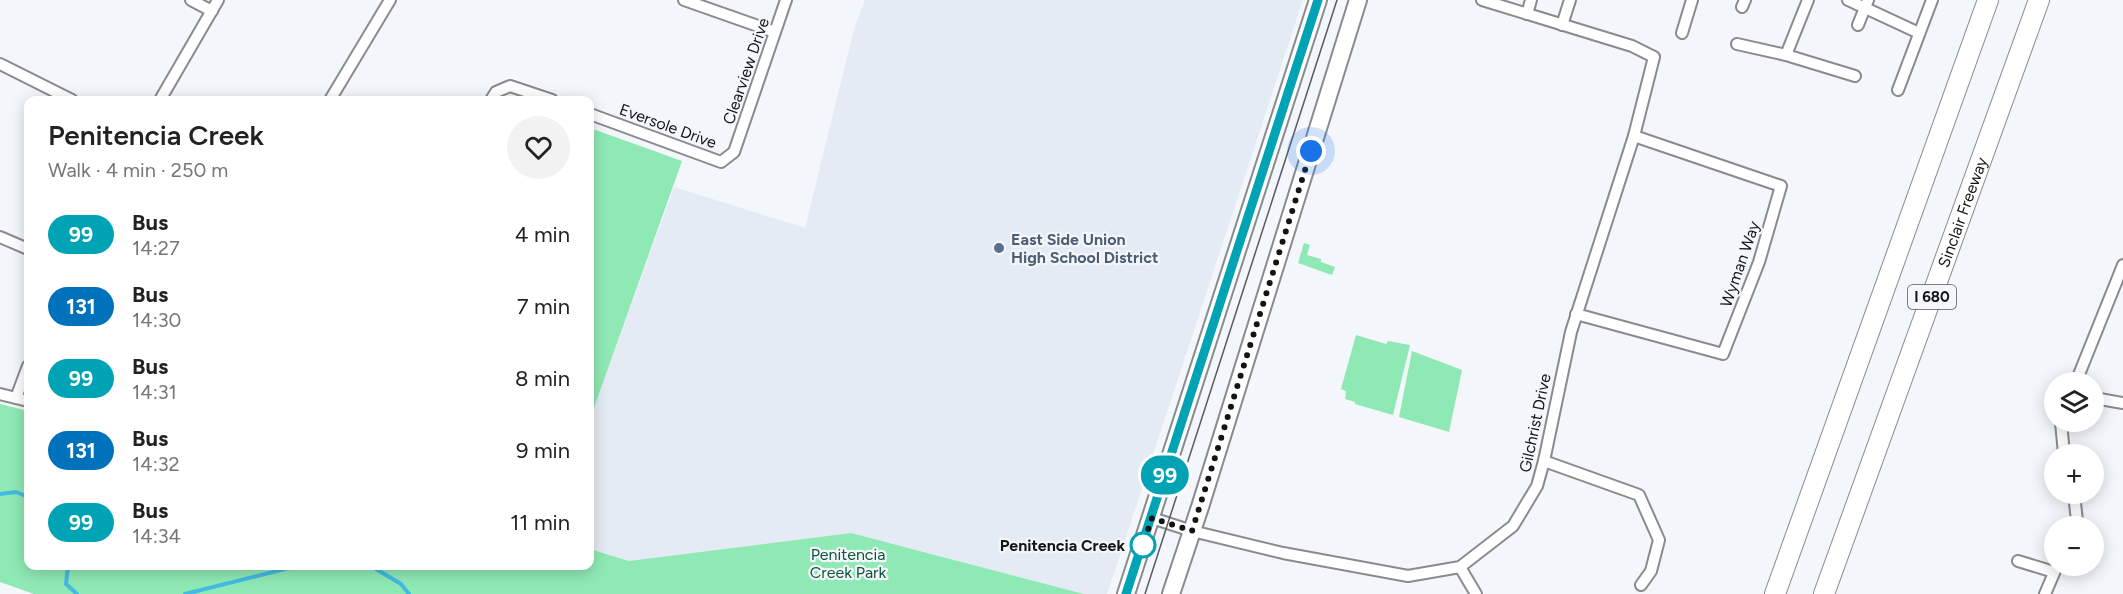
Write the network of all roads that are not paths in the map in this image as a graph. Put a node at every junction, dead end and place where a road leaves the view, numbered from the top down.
1 (191, 0) edge
2 (218, 0) edge
3 (390, 0) edge
4 (684, 0) edge
5 (786, 0) edge
6 (1318, 0) edge
7 (1358, 0) edge
8 (1482, 0) edge
9 (1531, 0) edge
10 (1570, 0) edge
11 (1692, 0) edge
12 (1808, 0) edge
13 (1848, 0) edge
14 (1932, 0) edge
15 (1988, 0) edge
16 (2039, 0) edge
17 (1867, 4) edge
18 (212, 11) junction
19 (1527, 14) junction
20 (1562, 25) junction
21 (1858, 25) dead end
22 (775, 32) junction
23 (1682, 33) dead end
24 (1919, 33) junction
25 (1737, 44) dead end
26 (1786, 55) junction
27 (0, 64) edge
28 (1855, 76) dead end
29 (1898, 90) dead end
30 (64, 96) edge
31 (162, 96) edge
32 (332, 96) edge
33 (494, 96) edge
34 (540, 96) edge
35 (594, 115) edge
36 (1634, 136) junction
37 (734, 152) joint
38 (0, 237) edge
39 (24, 247) edge
40 (2123, 265) edge
41 (1576, 314) junction
42 (2080, 372) edge
43 (24, 377) edge
44 (0, 394) edge
45 (16, 398) junction
46 (24, 400) edge
47 (2104, 400) edge
48 (2123, 403) edge
49 (1544, 461) junction
50 (1152, 518) junction
51 (1192, 531) junction
52 (2018, 561) dead end
53 (2044, 566) edge
54 (1460, 567) junction
55 (2053, 576) edge
56 (1641, 585) dead end
57 (1126, 594) edge
58 (1171, 594) edge
59 (1476, 594) edge
60 (1775, 594) edge
61 (1824, 594) edge
62 (2045, 594) edge

1 - 18 street
2 - 18 street
3 - 32 street
4 - 22 street
5 - 22 street, Clearview Drive
6 - 50 main road
7 - 51 main road
8 - 19 street
9 - 19 street
10 - 20 street
11 - 23 street
12 - 26 street
13 - 17 street
14 - 24 street
15 - 60 highway, I 680
16 - 61 highway, Sinclair Freeway / I 680
17 - 21 street
17 - 24 street
18 - 31 street
19 - 20 street
20 - 36 street, Gilchrist Drive
22 - 37 street, Clearview Drive
24 - 29 street
25 - 26 street
26 - 28 street
27 - 30 street
33 - 34 street
35 - 37 street, Eversole Drive
36 - 41 street, Gilchrist Drive
36 - 41 street, Wyman Way
38 - 39 street
40 - 42 street
41 - 49 street, Gilchrist Drive
43 - 45 street
44 - 45 street
45 - 46 street
47 - 48 street
49 - 54 street, Gilchrist Drive
49 - 56 street
50 - 51 street, Gilchrist Drive
50 - 57 main road
51 - 54 street, Gilchrist Drive
51 - 58 main road
52 - 53 street
54 - 59 street
55 - 62 street

